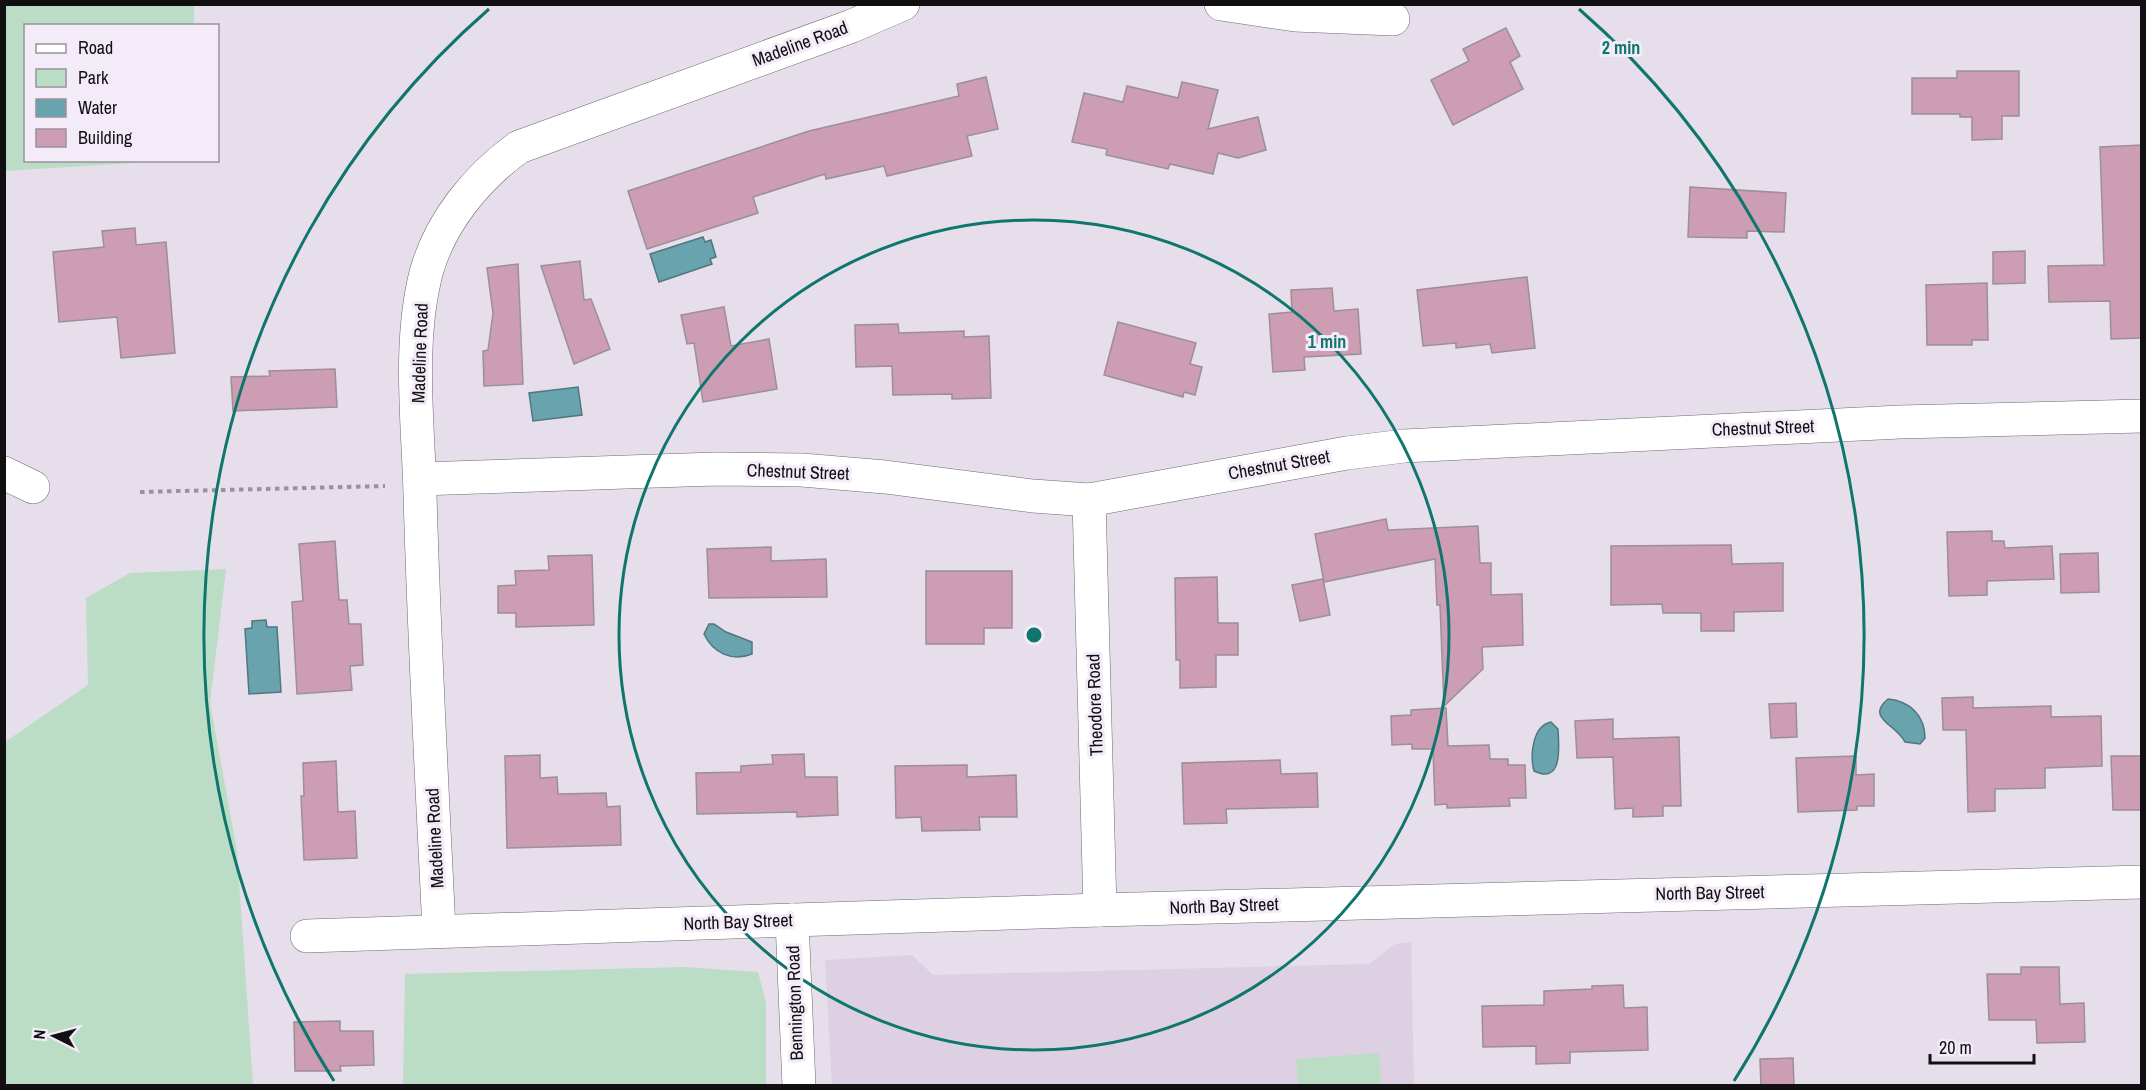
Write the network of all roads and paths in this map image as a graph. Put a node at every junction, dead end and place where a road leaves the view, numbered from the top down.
1 (903, 4) edge
2 (1221, 4) edge
3 (1393, 19) dead end
4 (2142, 416) edge
5 (420, 479) junction
6 (387, 486) dead end
7 (140, 492) dead end
8 (1089, 500) junction
9 (2142, 882) edge
10 (1100, 910) junction
11 (792, 920) junction
12 (439, 930) junction
13 (307, 936) dead end
14 (799, 1086) edge

1 - 5 street, Madeline Road
2 - 3 street
4 - 8 street, Chestnut Street
5 - 8 street, Chestnut Street
5 - 12 street, Madeline Road
6 - 7 path
8 - 10 street, Theodore Road
9 - 10 street, North Bay Street
10 - 11 street, North Bay Street
11 - 12 street, North Bay Street
11 - 14 street, Bennington Road
12 - 13 street, North Bay Street

